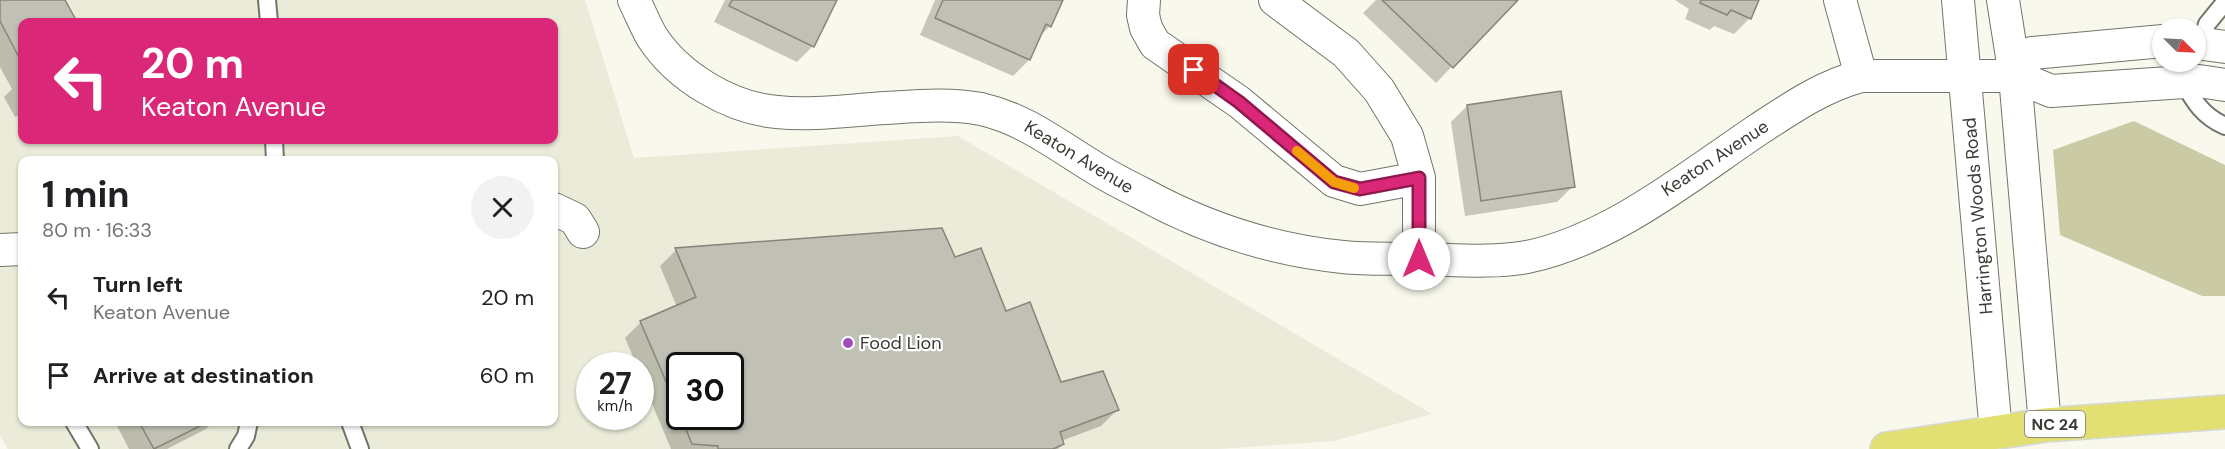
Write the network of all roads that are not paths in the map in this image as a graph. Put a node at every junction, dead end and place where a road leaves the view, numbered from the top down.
1 (267, 0) edge
2 (634, 0) edge
3 (1144, 0) edge
4 (1275, 0) edge
5 (1840, 0) edge
6 (1958, 0) edge
7 (2003, 0) edge
8 (2221, 5) edge
9 (269, 18) edge
10 (2152, 42) edge
11 (2207, 44) edge
12 (1861, 76) junction
13 (1966, 76) junction
14 (2014, 76) junction
15 (2183, 82) junction
16 (2225, 85) edge
17 (2225, 126) edge
18 (1419, 178) junction
19 (558, 211) edge
20 (584, 232) dead end
21 (1419, 259) junction
22 (2225, 412) edge
23 (2045, 425) junction
24 (76, 426) edge
25 (248, 426) edge
26 (351, 426) edge
27 (1996, 433) junction
28 (90, 449) edge
29 (238, 449) edge
30 (360, 449) edge
31 (1887, 449) edge

1 - 9 lane
2 - 21 street, Keaton Avenue
3 - 18 street
4 - 18 street
5 - 12 street
6 - 13 street, Harrington Woods Road
7 - 14 street
8 - 11 lane
10 - 14 street
12 - 13 street, Keaton Avenue
12 - 21 street, Keaton Avenue
13 - 14 street, Keaton Avenue
13 - 27 street, Harrington Woods Road
14 - 15 street
14 - 23 street
15 - 16 street
15 - 17 lane
18 - 21 street
19 - 20 street
22 - 23 main road, NC 24
23 - 27 main road, NC 24
24 - 28 lane
25 - 29 lane
26 - 30 lane
27 - 31 main road, NC 24

